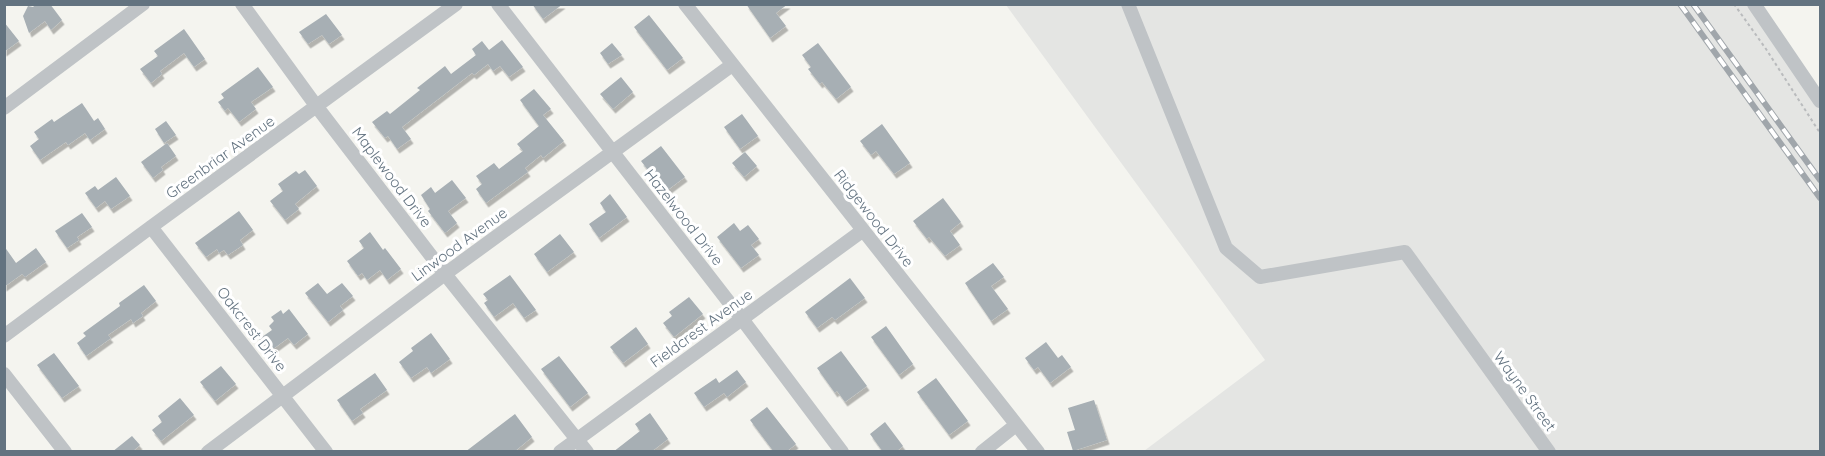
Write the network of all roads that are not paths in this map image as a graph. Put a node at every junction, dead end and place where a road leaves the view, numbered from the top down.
1 (143, 4) edge
2 (242, 4) edge
3 (456, 4) edge
4 (498, 4) edge
5 (685, 4) edge
6 (1128, 4) edge
7 (1754, 4) edge
8 (732, 65) junction
9 (1821, 102) edge
10 (317, 107) junction
11 (4, 108) edge
12 (612, 153) junction
13 (151, 227) junction
14 (862, 231) junction
15 (445, 274) junction
16 (742, 319) junction
17 (4, 336) edge
18 (4, 374) edge
19 (283, 395) junction
20 (1016, 425) junction
21 (577, 439) junction
22 (65, 452) edge
23 (208, 452) edge
24 (326, 452) edge
25 (560, 452) edge
26 (587, 452) edge
27 (842, 452) edge
28 (981, 452) edge
29 (1038, 452) edge
30 (1549, 452) edge

1 - 11 street
2 - 10 street, Maplewood Drive
3 - 10 street, Greenbriar Avenue
4 - 12 street, Hazelwood Drive
5 - 8 street, Ridgewood Drive
6 - 30 street, Wayne Street
7 - 9 street
8 - 12 street, Linwood Avenue
8 - 14 street, Ridgewood Drive
10 - 13 street, Greenbriar Avenue
10 - 15 street, Maplewood Drive
12 - 15 street, Linwood Avenue
12 - 16 street, Hazelwood Drive
13 - 17 street, Greenbriar Avenue
13 - 19 street, Oakcrest Drive
14 - 16 street, Fieldcrest Avenue
14 - 20 street, Ridgewood Drive
15 - 19 street, Linwood Avenue
15 - 21 street, Maplewood Drive
16 - 21 street, Fieldcrest Avenue
16 - 27 street, Hazelwood Drive
18 - 22 street
19 - 23 street, Linwood Avenue
19 - 24 street, Oakcrest Drive
20 - 28 street
20 - 29 street, Ridgewood Drive
21 - 25 street, Fieldcrest Avenue
21 - 26 street, Maplewood Drive

